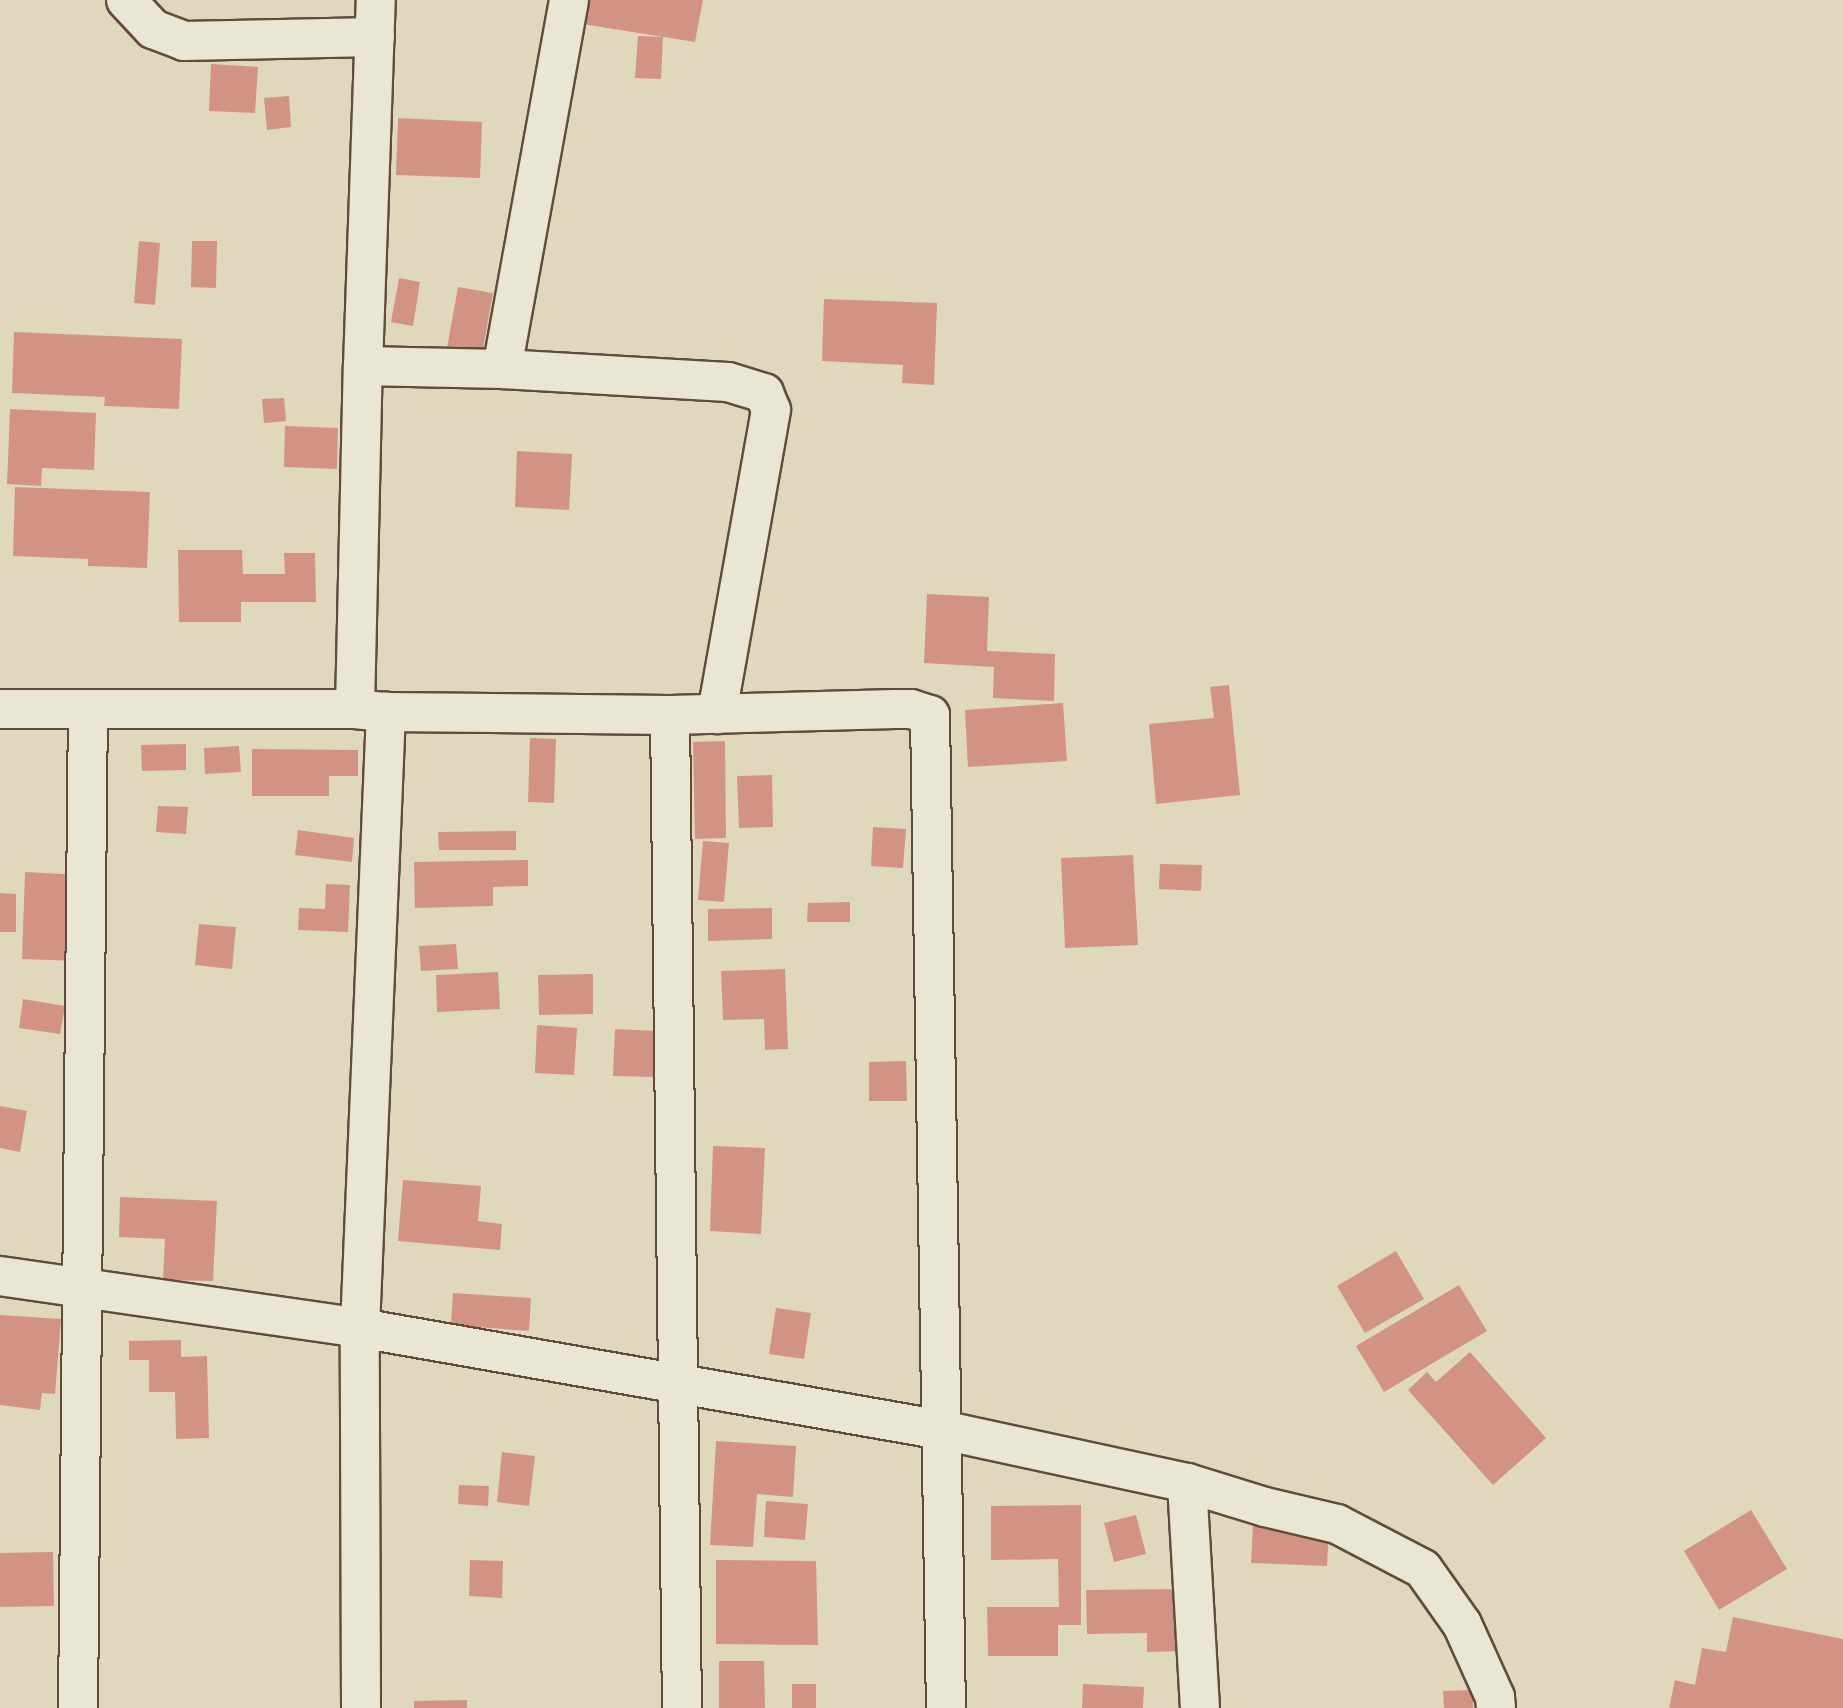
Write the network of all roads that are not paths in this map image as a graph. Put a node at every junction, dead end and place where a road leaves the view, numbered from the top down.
1 (126, 0) edge
2 (376, 0) edge
3 (569, 0) edge
4 (375, 37) junction
5 (363, 366) junction
6 (502, 369) junction
7 (0, 709) edge
8 (88, 709) junction
9 (371, 710) junction
10 (717, 714) junction
11 (670, 715) junction
12 (0, 1276) edge
13 (82, 1289) junction
14 (360, 1328) junction
15 (678, 1385) junction
16 (942, 1430) junction
17 (1187, 1483) junction
18 (78, 1708) edge
19 (361, 1708) edge
20 (682, 1708) edge
21 (946, 1708) edge
22 (1200, 1708) edge
23 (1496, 1708) edge

1 - 4 street
2 - 4 street
3 - 6 street
4 - 5 street
5 - 6 street
5 - 9 street
6 - 10 street
7 - 8 street
8 - 9 street
8 - 13 street
9 - 11 street
9 - 14 street
10 - 11 street
10 - 16 street
11 - 15 street
12 - 13 street
13 - 14 street
13 - 18 street
14 - 15 street
14 - 19 street
15 - 16 street
15 - 20 street
16 - 17 street
16 - 21 street
17 - 22 street
17 - 23 street

